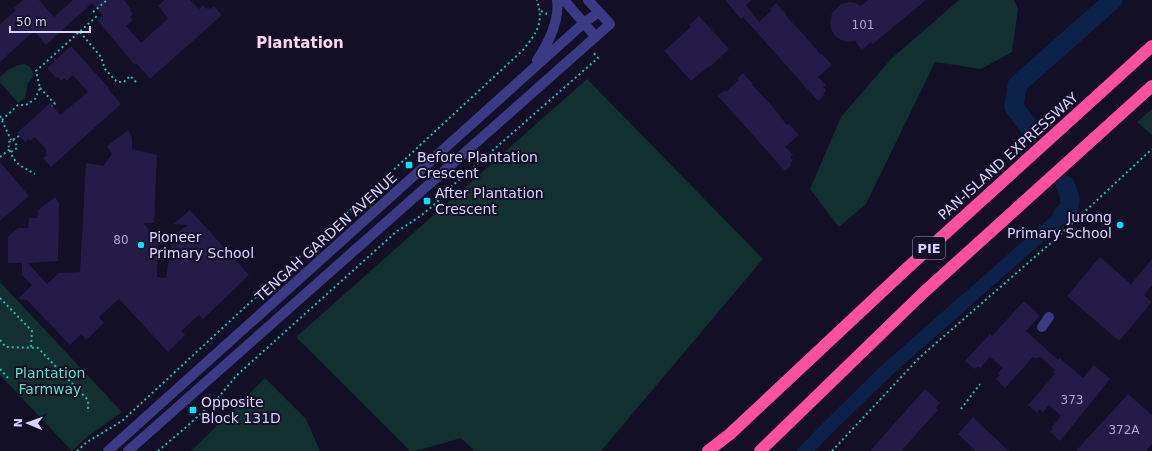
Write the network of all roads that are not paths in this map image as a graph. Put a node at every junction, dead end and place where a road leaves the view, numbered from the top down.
1 (557, 0) edge
2 (564, 0) edge
3 (588, 0) edge
4 (598, 12) junction
5 (585, 22) junction
6 (595, 36) junction
7 (1152, 46) edge
8 (527, 75) junction
9 (1152, 86) edge
10 (1152, 94) edge
11 (1091, 141) junction
12 (1049, 318) dead end
13 (1042, 327) dead end
14 (119, 441) junction
15 (108, 451) edge
16 (128, 451) edge
17 (708, 451) edge
18 (760, 451) edge

1 - 8 street
2 - 5 street
3 - 4 street
4 - 5 street, TENGAH GARDEN AVENUE
4 - 6 street, TENGAH GARDEN AVENUE
5 - 6 street
5 - 8 street, TENGAH GARDEN AVENUE
6 - 16 street, TENGAH GARDEN AVENUE
7 - 17 highway, PAN-ISLAND EXPRESSWAY / PIE
8 - 14 street, TENGAH GARDEN AVENUE
9 - 11 highway, PIE
10 - 11 highway
11 - 18 highway, PIE
12 - 13 street
14 - 15 street, TENGAH GARDEN AVENUE
14 - 16 street

